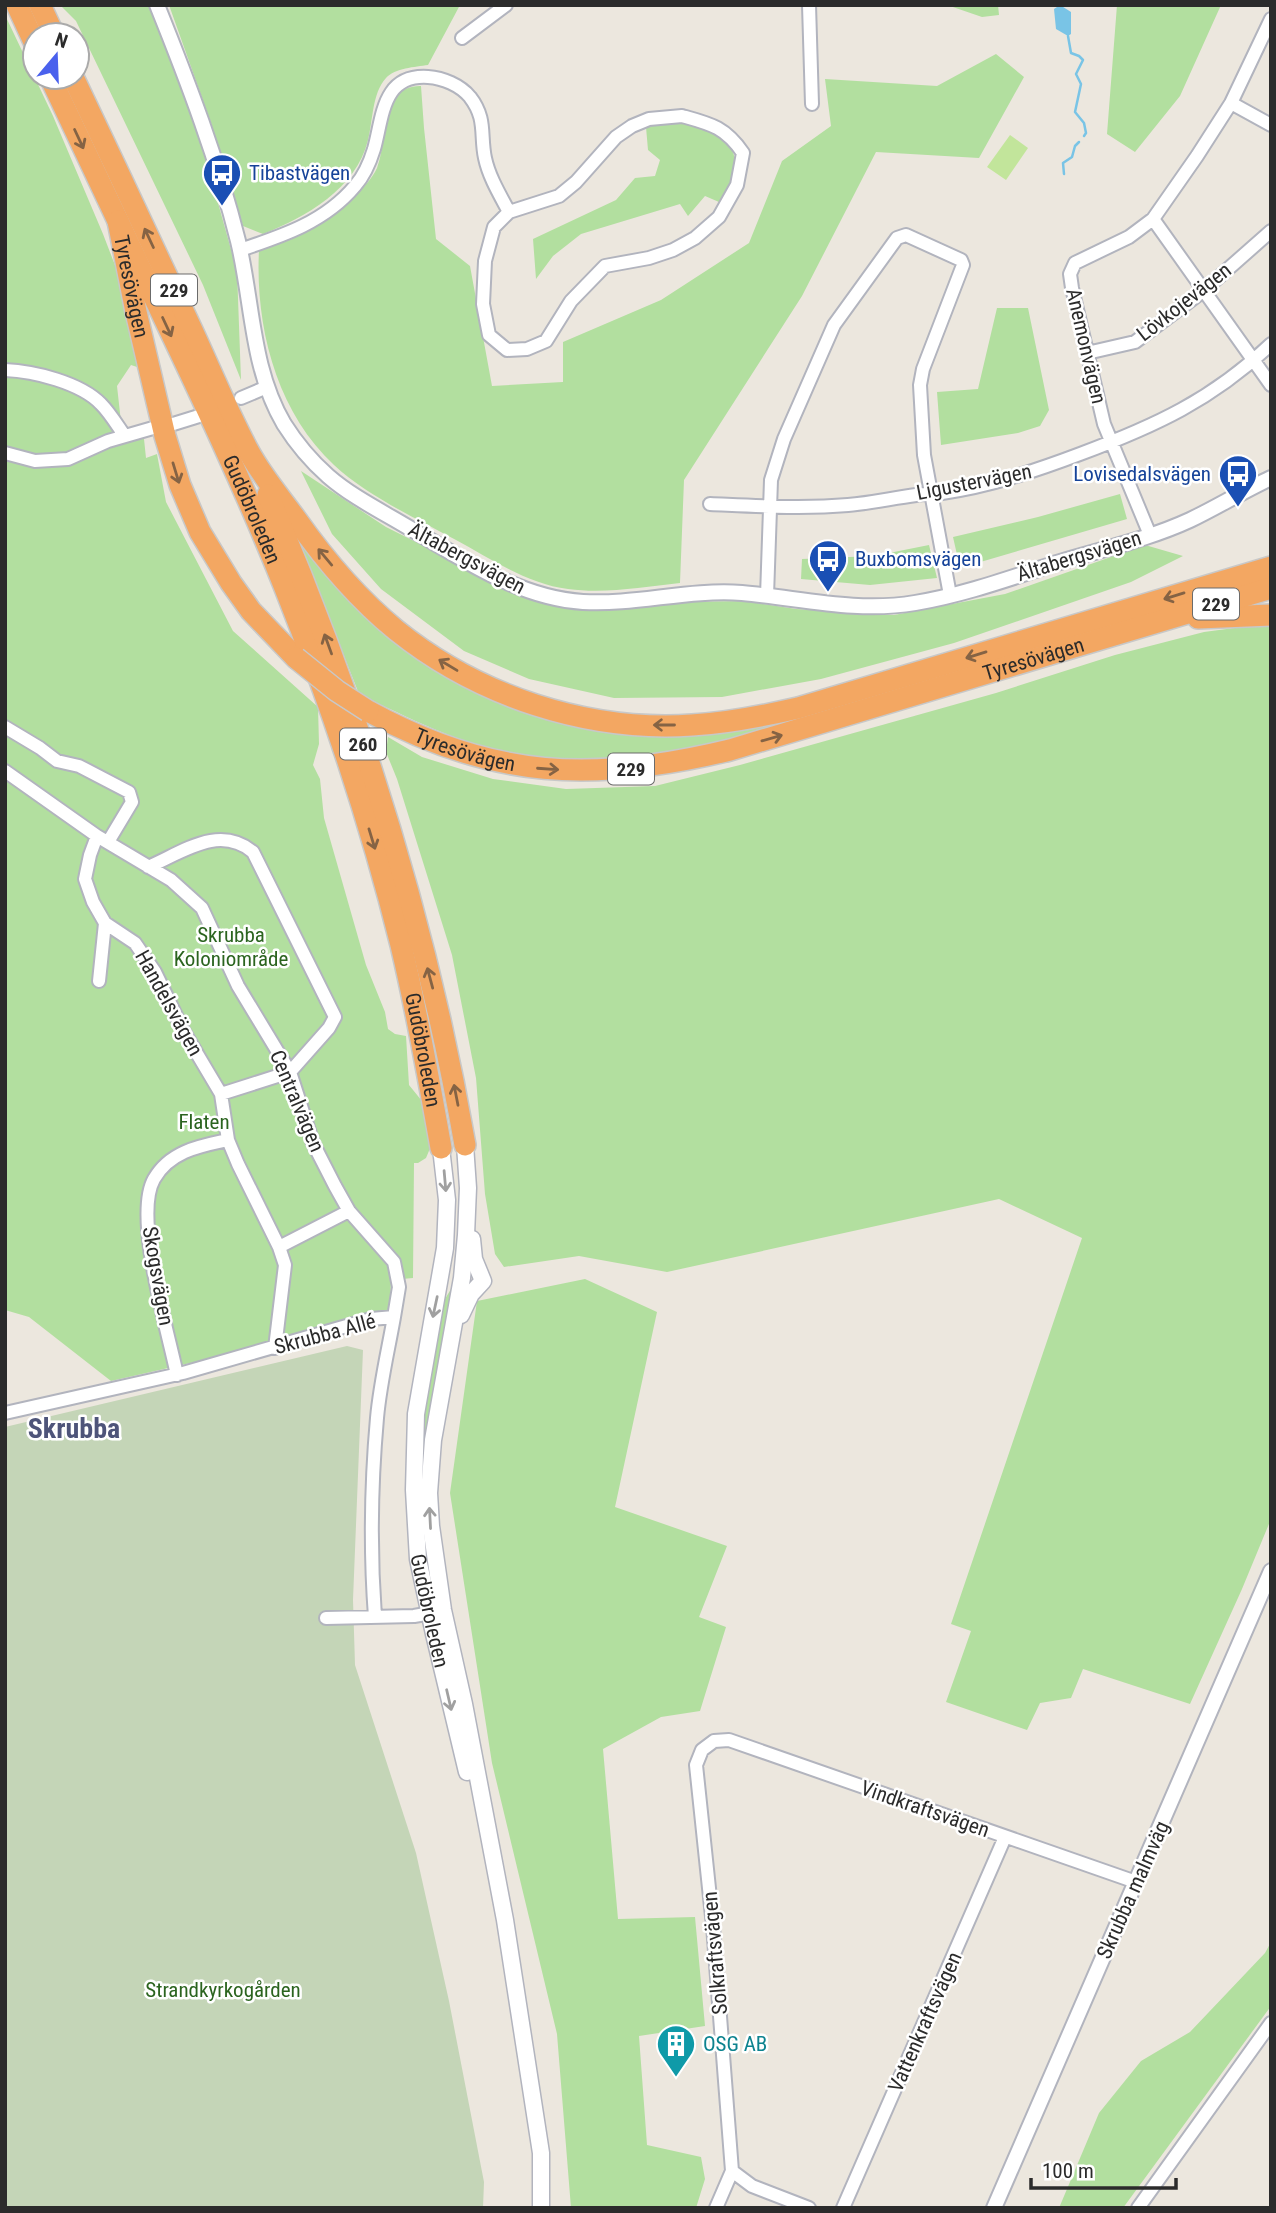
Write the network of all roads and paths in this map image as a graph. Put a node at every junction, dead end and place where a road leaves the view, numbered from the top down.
1 (17, 5) edge
2 (40, 5) edge
3 (157, 5) edge
4 (506, 5) edge
5 (809, 5) edge
6 (1271, 19) edge
7 (24, 21) edge
8 (47, 21) edge
9 (462, 38) dead end
10 (57, 91) edge
11 (81, 91) edge
12 (1231, 103) junction
13 (812, 104) dead end
14 (1271, 125) edge
15 (509, 212) junction
16 (1153, 219) junction
17 (118, 221) junction
18 (1271, 231) edge
19 (240, 250) junction
20 (1203, 291) junction
21 (1271, 344) edge
22 (1087, 353) junction
23 (1252, 361) junction
24 (5, 370) edge
25 (1271, 385) edge
26 (267, 387) junction
27 (241, 398) dead end
28 (198, 416) dead end
29 (170, 425) dead end
30 (153, 428) dead end
31 (124, 435) junction
32 (1111, 443) junction
33 (5, 453) edge
34 (250, 454) junction
35 (1271, 469) edge
36 (1271, 478) edge
37 (931, 494) junction
38 (1233, 496) junction
39 (710, 504) dead end
40 (769, 506) junction
41 (1150, 535) junction
42 (1271, 567) edge
43 (1271, 588) edge
44 (950, 595) junction
45 (767, 596) junction
46 (1271, 615) edge
47 (1161, 621) junction
48 (8, 735) edge
49 (5, 771) edge
50 (102, 839) junction
51 (148, 867) junction
52 (105, 923) junction
53 (99, 981) dead end
54 (290, 1072) junction
55 (221, 1094) junction
56 (228, 1140) junction
57 (465, 1145) joint
58 (441, 1148) joint
59 (468, 1188) junction
60 (349, 1210) junction
61 (447, 1214) junction
62 (279, 1247) junction
63 (461, 1278) junction
64 (483, 1281) junction
65 (394, 1317) junction
66 (451, 1340) junction
67 (275, 1348) junction
68 (177, 1375) junction
69 (5, 1413) edge
70 (1271, 1571) edge
71 (436, 1612) junction
72 (375, 1617) junction
73 (326, 1618) dead end
74 (714, 1741) joint
75 (1005, 1837) junction
76 (1136, 1882) junction
77 (1271, 2023) edge
78 (732, 2171) junction
79 (541, 2208) edge
80 (716, 2208) edge
81 (809, 2208) edge
82 (843, 2208) edge
83 (993, 2208) edge
84 (1138, 2208) edge

1 - 7 highway
2 - 8 highway
3 - 19 street, Ältabergsvägen
4 - 9 street
5 - 13 street
6 - 12 street, Anemonvägen
10 -> 17 highway, Tyresövägen / 229
34 -> 11 highway, Tyresövägen / 229
12 - 14 street
12 - 16 street, Anemonvägen
15 - 15 street
15 - 19 street
16 - 20 street
16 - 22 street, Anemonvägen
17 -> 47 highway, Tyresövägen / 229, bridge
17 -> 58 highway, Gudöbroleden / 260
18 - 20 street, Lövkojevägen
19 - 26 street, Ältabergsvägen
20 - 22 street, Lövkojevägen
20 - 23 street
21 - 23 street
22 - 32 street, Anemonvägen
23 - 25 street
23 - 32 street, Ligustervägen
24 - 31 street
26 - 27 street
26 - 45 street, Ältabergsvägen
28 - 29 street
30 - 31 street
31 - 33 street
32 - 37 street, Ligustervägen
32 - 41 street, Anemonvägen
42 -> 34 highway, Tyresövägen / 229
57 -> 34 highway, Gudöbroleden / 260
35 - 38 street, Ältabergsvägen
36 - 38 street, Ältabergsvägen
37 - 40 street, Ligustervägen
37 - 40 street
37 - 44 street
38 - 41 street, Ältabergsvägen
39 - 40 street, Ligustervägen
40 - 45 street
41 - 44 street, Ältabergsvägen
43 - 47 highway, Tyresövägen / 229
44 - 45 street, Ältabergsvägen
46 - 47 highway
48 - 50 street
49 - 50 street, Centralvägen
50 - 51 street, Centralvägen
50 - 52 street
51 - 54 street, Centralvägen
51 - 54 street
52 - 53 street
52 - 55 street, Handelsvägen
54 - 55 street
54 - 60 street, Centralvägen
55 - 56 street, Handelsvägen
56 - 62 street, Handelsvägen
56 - 68 street, Skogsvägen
57 - 59 main road, Gudöbroleden / 260
58 -> 61 main road, Gudöbroleden / 260
59 - 63 main road, Gudöbroleden / 260
59 - 64 main road
60 - 62 street
60 - 65 street, Centralvägen
61 - 63 main road
61 -> 71 main road, Gudöbroleden / 260
62 - 67 street, Handelsvägen
63 - 64 main road
63 - 66 main road, Gudöbroleden / 260
64 - 66 main road
65 - 67 street, Skrubba Allé
65 - 72 street, Skrubba Allé
71 -> 66 main road, Gudöbroleden / 260
67 - 68 street, Skrubba Allé
68 - 69 street, Skrubba Allé
70 - 76 street, Skrubba malmväg
71 - 72 street
71 - 79 main road, Gudöbroleden / 260
72 - 73 street
74 - 75 street, Vindkraftsvägen
74 - 78 street, Solkraftsvägen
75 - 76 street, Vindkraftsvägen
75 - 82 street, Vattenkraftsvägen
76 - 83 street, Skrubba malmväg
77 - 84 street
78 - 80 street
78 - 81 street

